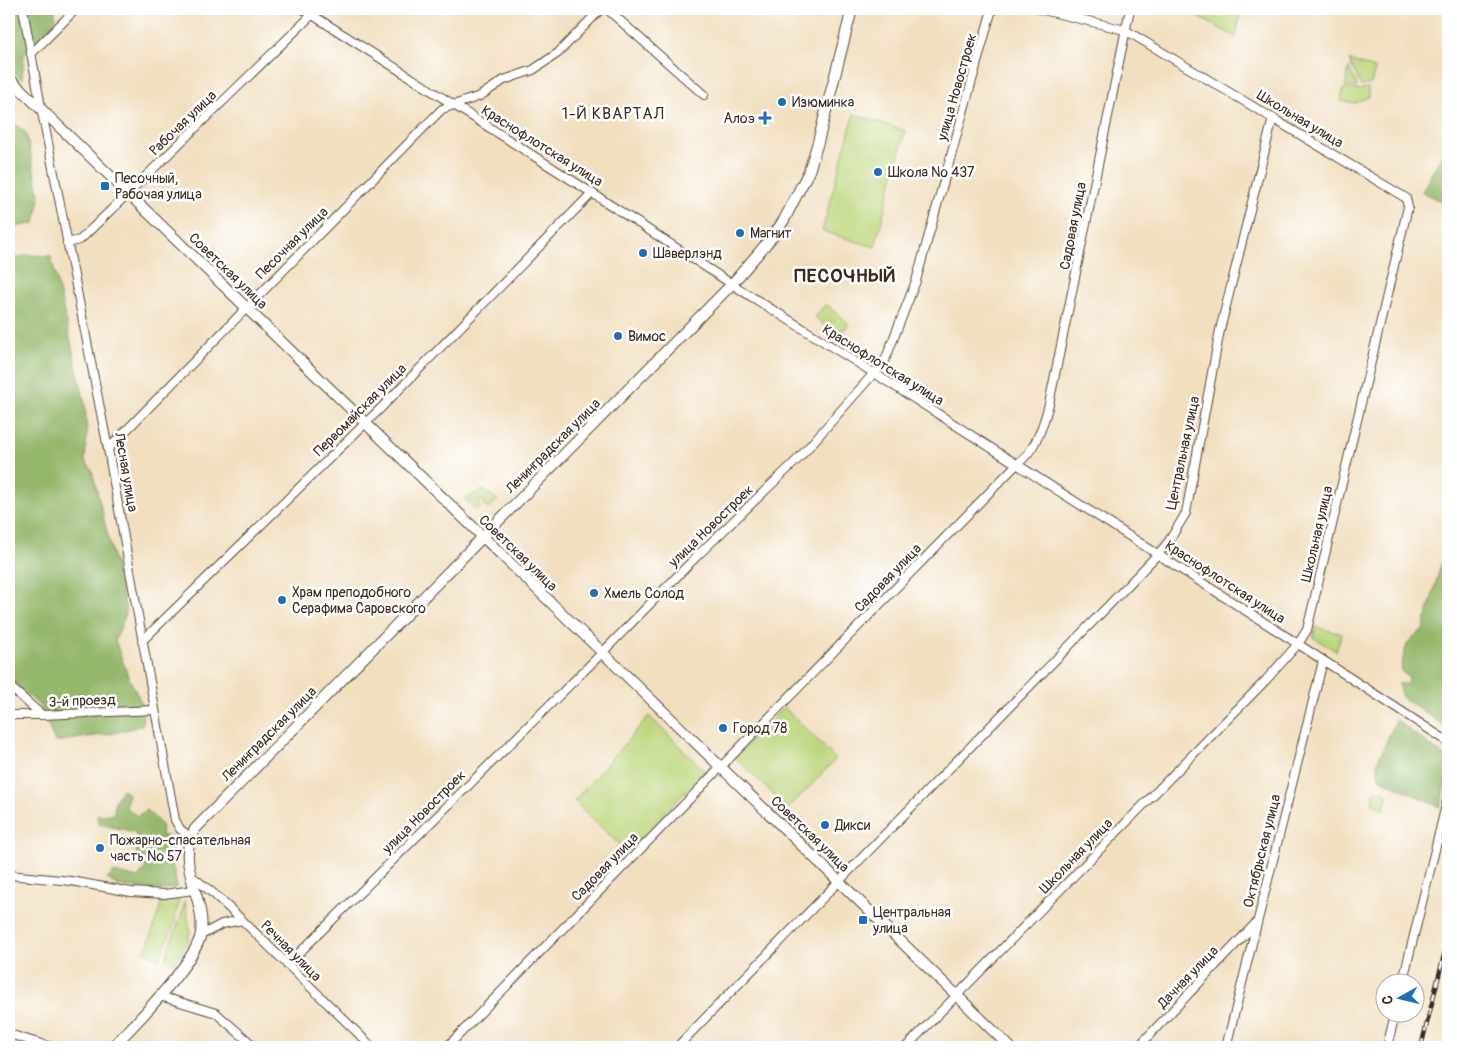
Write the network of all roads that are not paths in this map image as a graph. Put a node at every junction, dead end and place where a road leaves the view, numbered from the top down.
1 (23, 9) edge
2 (76, 9) edge
3 (304, 9) edge
4 (602, 9) edge
5 (607, 9) edge
6 (852, 9) edge
7 (992, 9) edge
8 (1039, 9) edge
9 (1130, 9) edge
10 (316, 12) edge
11 (1125, 30) junction
12 (31, 54) junction
13 (9, 78) edge
14 (704, 95) dead end
15 (455, 106) junction
16 (40, 107) junction
17 (1273, 118) junction
18 (592, 193) junction
19 (127, 194) junction
20 (67, 243) junction
21 (732, 284) junction
22 (246, 307) junction
23 (874, 373) junction
24 (364, 424) junction
25 (108, 449) junction
26 (1017, 464) junction
27 (482, 538) junction
28 (1158, 554) junction
29 (142, 641) junction
30 (1298, 644) junction
31 (602, 653) junction
32 (1323, 660) junction
33 (9, 686) edge
34 (155, 710) junction
35 (9, 715) edge
36 (42, 715) junction
37 (1448, 744) edge
38 (720, 767) junction
39 (1448, 797) edge
40 (190, 837) junction
41 (9, 875) edge
42 (190, 875) junction
43 (839, 882) junction
44 (194, 890) junction
45 (242, 920) junction
46 (1256, 923) junction
47 (201, 935) junction
48 (287, 965) junction
49 (1404, 974) edge
50 (160, 996) junction
51 (957, 996) junction
52 (1393, 1024) edge
53 (9, 1034) edge
54 (118, 1045) edge
55 (51, 1047) edge
56 (255, 1047) edge
57 (372, 1047) edge
58 (447, 1047) edge
59 (677, 1047) edge
60 (906, 1047) edge
61 (1010, 1047) edge
62 (1138, 1047) edge
63 (1226, 1047) edge
64 (1387, 1047) edge

1 - 12 street, Лесная улица
2 - 12 street
3 - 10 street, Краснофлотская улица
4 - 15 street, Песочная улица
5 - 14 street
6 - 21 main road, Ленинградская улица
7 - 23 street, улица Новостроек
8 - 11 street, Школьная улица
9 - 11 street, Садовая улица
10 - 15 street, Краснофлотская улица
10 - 19 street, Рабочая улица
11 - 17 street, Школьная улица
11 - 26 street, Садовая улица
12 - 16 street, Лесная улица
13 - 16 main road, Советская улица
15 - 18 street, Краснофлотская улица
15 - 22 street, Песочная улица
16 - 19 main road, Советская улица
16 - 20 street, Лесная улица
17 - 28 street, Центральная улица
17 - 30 street, Школьная улица
18 - 21 street, Краснофлотская улица
18 - 24 street, Первомайская улица
19 - 20 street, Рабочая улица
19 - 22 main road, Советская улица
20 - 25 street, Лесная улица
21 - 23 street, Краснофлотская улица
21 - 27 main road, Ленинградская улица
22 - 24 main road, Советская улица
22 - 25 street, Песочная улица
23 - 26 street, Краснофлотская улица
23 - 31 street, улица Новостроек
24 - 27 main road, Советская улица
24 - 29 street, Первомайская улица
25 - 29 street, Лесная улица
26 - 28 street, Краснофлотская улица
26 - 38 street, Садовая улица
27 - 31 main road, Советская улица
27 - 40 main road, Ленинградская улица
28 - 30 street, Краснофлотская улица
28 - 43 street, Центральная улица
29 - 34 street, Лесная улица
30 - 32 street, Краснофлотская улица
30 - 51 street, Школьная улица
31 - 38 main road, Советская улица
31 - 48 street, улица Новостроек
32 - 37 street, Краснофлотская улица
32 - 46 street, Октябрьская улица
33 - 36 street
34 - 36 street, 3-й проезд
34 - 40 street, Лесная улица
35 - 36 street, 3-й проезд
38 - 43 main road, Советская улица
38 - 58 street, Садовая улица
39 - 49 street
40 - 42 main road, Ленинградская улица
41 - 44 street
42 - 44 main road
42 - 45 street, Речная улица
43 - 51 main road, Советская улица
43 - 59 street, Центральная улица
44 - 47 main road
45 - 47 street
45 - 48 street, Речная улица
46 - 62 street, Дачная улица
46 - 63 street, Октябрьская улица
47 - 50 main road
48 - 57 street, Речная улица
50 - 54 main road
50 - 56 street
51 - 60 street, Школьная улица
51 - 61 main road, Советская улица
52 - 64 street
53 - 55 street

